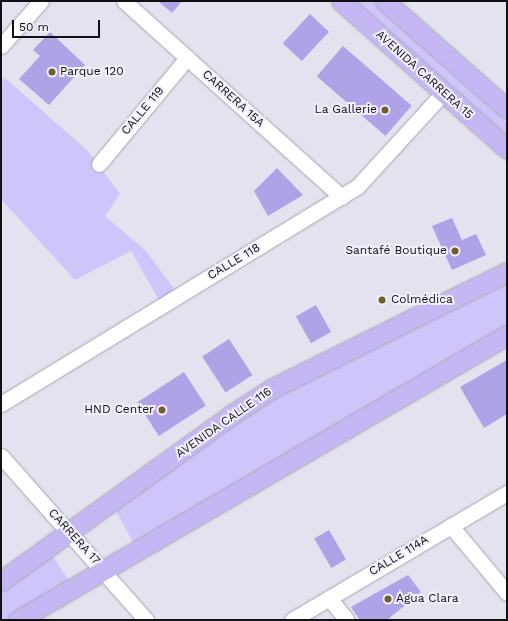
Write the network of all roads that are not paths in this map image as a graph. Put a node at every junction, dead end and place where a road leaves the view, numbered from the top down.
1 (41, 1) edge
2 (124, 1) edge
3 (341, 1) edge
4 (386, 1) edge
5 (1, 46) edge
6 (187, 58) junction
7 (444, 92) junction
8 (506, 106) edge
9 (507, 149) edge
10 (98, 164) dead end
11 (342, 197) junction
12 (507, 272) edge
13 (507, 335) edge
14 (1, 404) edge
15 (1, 456) edge
16 (507, 493) edge
17 (452, 526) junction
18 (70, 533) junction
19 (104, 571) junction
20 (1, 581) edge
21 (507, 593) edge
22 (329, 598) junction
23 (18, 620) edge
24 (146, 620) edge
25 (292, 620) edge
26 (347, 620) edge

1 - 5 street
2 - 6 street, CARRERA 15A
3 - 7 main road, AVENIDA CARRERA 15
4 - 8 main road
6 - 10 street, CALLE 119
6 - 11 street, CARRERA 15A
7 - 9 main road, AVENIDA CARRERA 15
7 - 11 street, CALLE 118
11 - 14 street, CALLE 118
12 - 18 main road, AVENIDA CALLE 116
13 - 19 main road
15 - 18 street, CARRERA 17
16 - 17 street, CALLE 114A
17 - 21 street
17 - 22 street, CALLE 114A
18 - 19 street, CARRERA 17
18 - 20 main road, AVENIDA CALLE 116
19 - 23 main road
19 - 24 street, CARRERA 17
22 - 25 street, CALLE 114A
22 - 26 street

